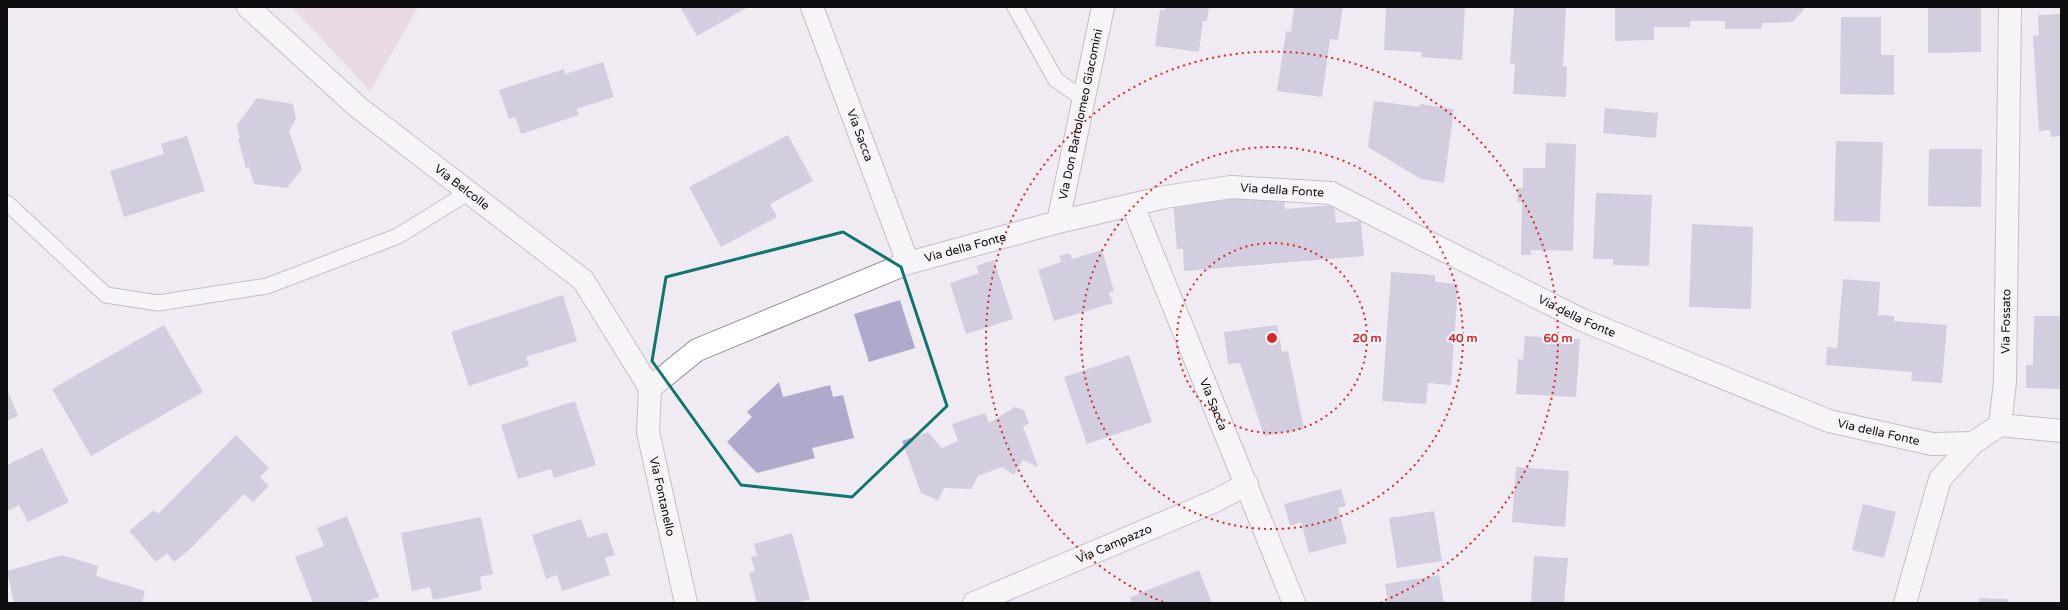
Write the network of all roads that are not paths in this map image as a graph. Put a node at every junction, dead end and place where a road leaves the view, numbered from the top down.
1 (248, 7) edge
2 (812, 7) edge
3 (1015, 7) edge
4 (1103, 7) edge
5 (2010, 7) edge
6 (1084, 99) junction
7 (469, 192) junction
8 (7, 203) edge
9 (1133, 206) junction
10 (1058, 222) junction
11 (908, 263) junction
12 (650, 388) junction
13 (2000, 425) junction
14 (2061, 431) edge
15 (1973, 443) junction
16 (1247, 484) junction
17 (977, 602) edge
18 (686, 603) edge
19 (1294, 603) edge
20 (1905, 603) edge

1 - 7 street, Via Belcolle
2 - 11 street, Via Sacca
3 - 6 lane
4 - 6 street, Via Don Bartolomeo Giacomini
5 - 13 street, Via Fossato
6 - 10 street, Via Don Bartolomeo Giacomini
7 - 8 lane
7 - 12 street, Via Belcolle
9 - 10 street, Via della Fonte
9 - 15 street, Via della Fonte
9 - 16 street, Via Sacca
10 - 11 street, Via della Fonte
11 - 12 street, Via della Fonte
12 - 18 street, Via Fontanello
13 - 14 street
13 - 15 street
15 - 20 street
16 - 17 street, Via Campazzo
16 - 19 street, Via Sacca

